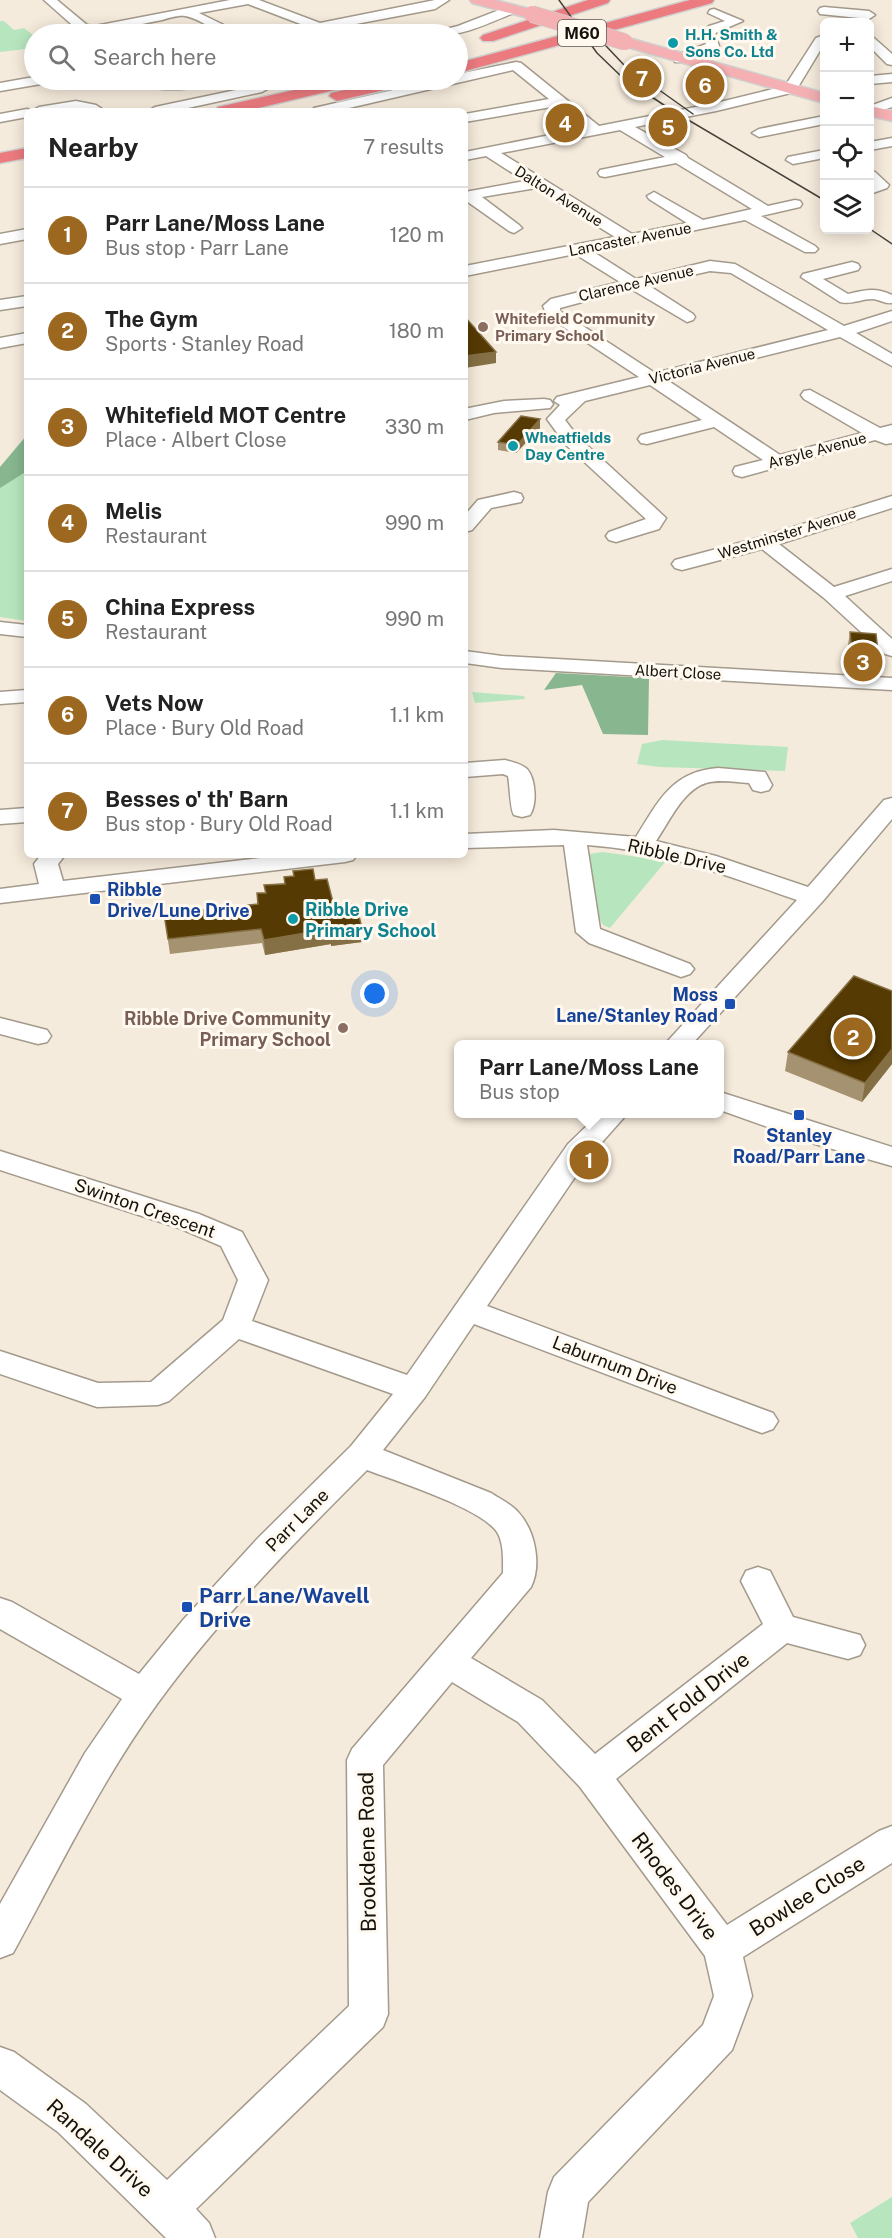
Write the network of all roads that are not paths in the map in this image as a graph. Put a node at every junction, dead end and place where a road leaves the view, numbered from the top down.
1 (50, 0) edge
2 (249, 0) edge
3 (443, 0) edge
4 (477, 0) edge
5 (603, 0) edge
6 (663, 0) edge
7 (623, 3) dead end
8 (710, 7) edge
9 (512, 9) junction
10 (825, 11) edge
11 (189, 13) junction
12 (869, 15) dead end
13 (78, 24) edge
14 (118, 24) edge
15 (212, 24) edge
16 (311, 24) edge
17 (335, 24) edge
18 (468, 25) edge
19 (874, 38) edge
20 (820, 41) edge
21 (468, 46) edge
22 (468, 47) edge
23 (680, 59) junction
24 (468, 61) edge
25 (892, 61) edge
26 (468, 67) edge
27 (468, 76) edge
28 (892, 78) edge
29 (874, 80) edge
30 (24, 83) edge
31 (792, 85) junction
32 (0, 87) edge
33 (253, 90) edge
34 (315, 90) edge
35 (363, 90) edge
36 (409, 90) edge
37 (820, 96) edge
38 (560, 101) junction
39 (892, 102) edge
40 (56, 108) edge
41 (93, 108) edge
42 (169, 108) edge
43 (237, 108) edge
44 (288, 108) edge
45 (332, 108) edge
46 (874, 109) edge
47 (874, 111) edge
48 (24, 114) edge
49 (892, 116) edge
50 (468, 117) edge
51 (0, 118) edge
52 (820, 121) edge
53 (622, 125) junction
54 (596, 130) junction
55 (759, 133) dead end
56 (892, 142) edge
57 (874, 145) edge
58 (489, 152) junction
59 (24, 154) edge
60 (820, 155) edge
61 (468, 156) edge
62 (0, 158) edge
63 (681, 158) junction
64 (793, 160) dead end
65 (24, 166) edge
66 (0, 170) edge
67 (605, 172) dead end
68 (874, 178) edge
69 (537, 183) junction
70 (874, 188) edge
71 (468, 195) edge
72 (468, 196) edge
73 (654, 196) dead end
74 (795, 204) dead end
75 (766, 210) junction
76 (748, 215) junction
77 (701, 225) junction
78 (514, 228) dead end
79 (24, 235) edge
80 (0, 239) edge
81 (629, 239) junction
82 (578, 249) junction
83 (810, 249) dead end
84 (852, 267) dead end
85 (468, 270) edge
86 (635, 284) junction
87 (24, 301) edge
88 (0, 305) edge
89 (890, 308) edge
90 (687, 317) dead end
91 (842, 332) junction
92 (24, 339) edge
93 (0, 343) edge
94 (892, 361) edge
95 (654, 378) junction
96 (810, 395) dead end
97 (544, 404) dead end
98 (468, 414) edge
99 (718, 421) junction
100 (887, 436) edge
101 (647, 439) dead end
102 (777, 461) junction
103 (742, 471) dead end
104 (503, 498) dead end
105 (892, 502) edge
106 (468, 523) edge
107 (616, 536) dead end
108 (765, 542) junction
109 (682, 564) dead end
110 (892, 575) edge
111 (831, 594) junction
112 (0, 628) edge
113 (24, 631) edge
114 (892, 650) edge
115 (468, 657) edge
116 (892, 684) edge
117 (24, 696) edge
118 (0, 698) edge
119 (468, 770) edge
120 (761, 785) dead end
121 (892, 805) edge
122 (522, 810) dead end
123 (24, 815) edge
124 (0, 817) edge
125 (576, 839) junction
126 (468, 841) edge
127 (642, 844) junction
128 (51, 858) edge
129 (320, 858) edge
130 (53, 890) junction
131 (0, 896) edge
132 (813, 897) junction
133 (1, 920) edge
134 (681, 969) dead end
135 (0, 1026) edge
136 (38, 1036) dead end
137 (682, 1040) edge
138 (724, 1102) edge
139 (609, 1118) edge
140 (892, 1157) edge
141 (0, 1160) edge
142 (467, 1310) junction
143 (235, 1326) junction
144 (0, 1362) edge
145 (414, 1389) junction
146 (762, 1421) dead end
147 (362, 1455) junction
148 (758, 1581) dead end
149 (0, 1612) edge
150 (782, 1628) junction
151 (848, 1645) dead end
152 (448, 1662) junction
153 (144, 1694) junction
154 (593, 1776) junction
155 (892, 1844) edge
156 (0, 1940) edge
157 (722, 1949) junction
158 (0, 2066) edge
159 (167, 2208) junction
160 (194, 2238) edge
161 (561, 2238) edge

1 - 13 street
2 - 11 street
2 - 16 street
3 - 17 street
4 - 9 main road
5 - 21 highway, M60
6 - 24 highway, M60
7 - 22 highway, M60
8 - 23 street
8 - 26 highway, M60
9 - 18 street
9 - 23 main road, bridge
10 - 12 street
11 - 14 street
11 - 15 street
19 - 25 street
20 - 31 street
23 - 31 main road
27 - 38 street
28 - 29 street
30 - 32 street
31 - 37 main road
31 - 53 street
33 - 42 street
34 - 43 highway
35 - 44 highway
36 - 45 street
38 - 50 street
38 - 54 street
39 - 46 street
40 - 41 street
47 - 49 main road
48 - 51 street
52 - 55 street
53 - 54 street
53 - 63 street
54 - 58 street
56 - 57 street
58 - 61 street
58 - 69 street, Dalton Avenue
59 - 62 highway
60 - 64 street
63 - 67 street
63 - 75 street
65 - 66 highway
68 - 70 street
69 - 71 street
69 - 81 street, Dalton Avenue
72 - 78 street
73 - 77 street
74 - 75 street, Lancaster Avenue
75 - 76 street, Lancaster Avenue
76 - 77 street, Lancaster Avenue
76 - 83 street
77 - 81 street, Lancaster Avenue
79 - 80 street
81 - 82 street, Lancaster Avenue
82 - 85 street, Lancaster Avenue
82 - 86 street
84 - 89 street
86 - 90 street
86 - 91 street, Clarence Avenue
86 - 95 street, Clarence Avenue
87 - 88 street
89 - 91 street, Victoria Avenue
91 - 94 street
91 - 95 street, Victoria Avenue
92 - 93 street
95 - 99 street
95 - 107 street, Victoria Avenue
96 - 100 street
97 - 98 street
99 - 101 street
99 - 102 street
100 - 102 street, Argyle Avenue
102 - 103 street, Argyle Avenue
104 - 106 street
105 - 108 street, Westminster Avenue
108 - 109 street, Westminster Avenue
108 - 111 street
110 - 111 street
111 - 114 street
112 - 113 street
115 - 116 street, Albert Close
117 - 118 street
119 - 122 street
120 - 127 street
121 - 132 street
123 - 124 street
125 - 126 street, Ribble Drive
125 - 127 street, Ribble Drive
125 - 134 street
127 - 132 street, Ribble Drive
128 - 130 street
129 - 130 street
130 - 131 street
131 - 133 street
132 - 137 street
135 - 136 street
138 - 140 street
139 - 142 street, Parr Lane
141 - 143 street, Swinton Crescent
142 - 145 street, Parr Lane
142 - 146 street, Laburnum Drive
143 - 144 street, Swinton Crescent
143 - 145 street
145 - 147 street, Parr Lane
147 - 152 street, Brookdene Road
147 - 153 street, Parr Lane
148 - 150 street
149 - 153 street
150 - 151 street
150 - 154 street, Bent Fold Drive
152 - 154 street, Rhodes Drive
152 - 159 street, Brookdene Road
153 - 156 street, Parr Lane
154 - 157 street, Rhodes Drive
155 - 157 street, Bowlee Close
157 - 161 street, Rhodes Drive
158 - 159 street, Randale Drive
159 - 160 street, Randale Drive

